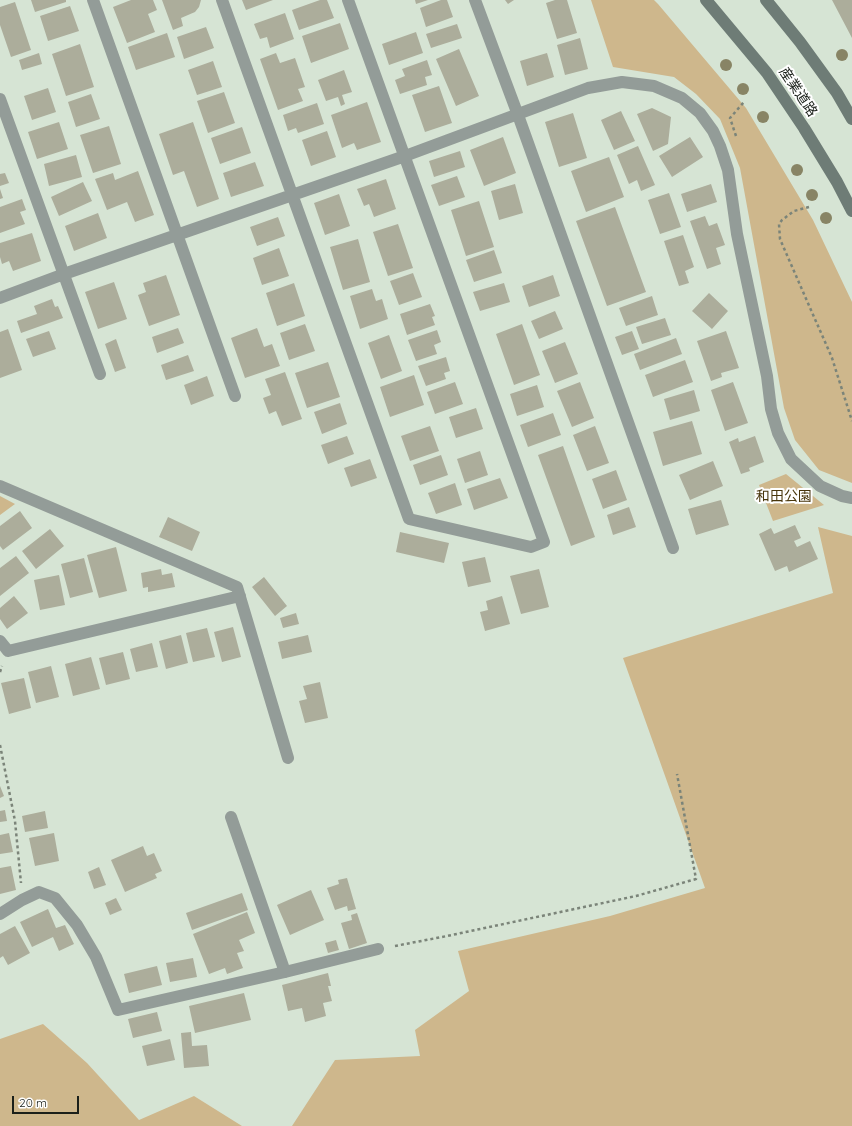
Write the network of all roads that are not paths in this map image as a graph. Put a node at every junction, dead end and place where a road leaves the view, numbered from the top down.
1 (93, 0) edge
2 (222, 0) edge
3 (348, 0) edge
4 (475, 0) edge
5 (706, 0) edge
6 (766, 0) edge
7 (0, 100) edge
8 (518, 114) junction
9 (852, 119) edge
10 (405, 156) junction
11 (293, 194) junction
12 (852, 211) edge
13 (178, 234) junction
14 (64, 274) junction
15 (0, 298) edge
16 (100, 374) dead end
17 (235, 396) dead end
18 (0, 486) edge
19 (852, 498) edge
20 (673, 548) dead end
21 (240, 596) junction
22 (0, 641) edge
23 (288, 758) dead end
24 (231, 818) dead end
25 (0, 914) edge
26 (378, 949) road end
27 (285, 972) junction

1 - 13 street
2 - 11 street
3 - 10 street
4 - 8 street
5 - 12 main road, 産業道路
6 - 9 main road
7 - 14 street
8 - 10 street
8 - 19 street
8 - 20 street
10 - 11 street
10 - 11 street
11 - 13 street
13 - 14 street
13 - 17 street
14 - 15 street
14 - 16 street
18 - 21 street
21 - 22 street
21 - 23 street
24 - 27 street
25 - 27 street
26 - 27 street

